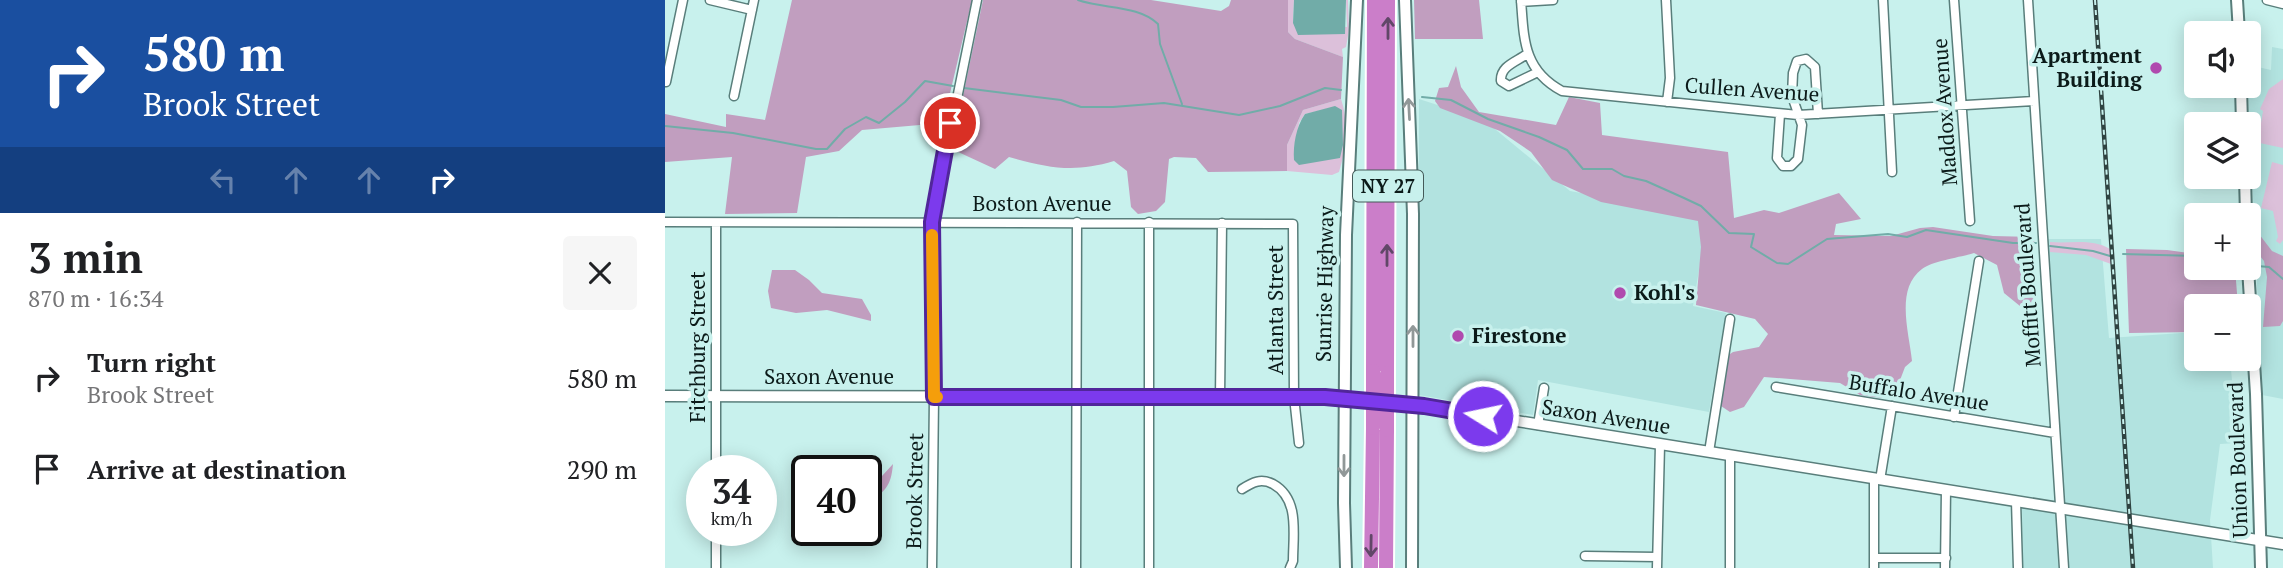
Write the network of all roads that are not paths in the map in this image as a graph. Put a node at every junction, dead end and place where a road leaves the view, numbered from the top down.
1 (683, 0) edge
2 (710, 0) edge
3 (977, 0) edge
4 (1357, 0) edge
5 (1374, 0) edge
6 (1388, 0) edge
7 (1405, 0) edge
8 (1553, 0) edge
9 (1666, 0) edge
10 (1884, 0) edge
11 (1954, 0) edge
12 (2028, 0) edge
13 (2237, 0) edge
14 (2267, 0) edge
15 (1521, 1) edge
16 (2283, 4) edge
17 (753, 5) edge
18 (2238, 21) edge
19 (1527, 54) junction
20 (1538, 72) junction
21 (666, 82) edge
22 (734, 96) dead end
23 (2034, 101) junction
24 (1667, 102) junction
25 (1963, 105) junction
26 (1890, 110) junction
27 (1780, 114) junction
28 (1818, 114) junction
29 (1798, 115) junction
30 (1892, 172) dead end
31 (1970, 221) dead end
32 (665, 222) edge
33 (932, 222) junction
34 (1077, 222) junction
35 (1149, 222) junction
36 (716, 223) junction
37 (1221, 223) junction
38 (1293, 224) joint
39 (1979, 261) dead end
40 (2249, 280) edge
41 (1730, 319) dead end
42 (1380, 372) junction
43 (1776, 387) dead end
44 (1544, 388) dead end
45 (715, 396) junction
46 (1076, 396) junction
47 (665, 397) edge
48 (934, 397) junction
49 (1149, 397) junction
50 (1294, 397) junction
51 (1220, 398) junction
52 (1345, 398) junction
53 (1413, 405) junction
54 (1892, 407) junction
55 (1954, 417) junction
56 (1538, 425) junction
57 (1380, 429) junction
58 (2055, 433) junction
59 (1299, 443) dead end
60 (1660, 445) junction
61 (1709, 453) junction
62 (716, 455) edge
63 (1730, 456) junction
64 (1877, 479) junction
65 (1242, 488) dead end
66 (1946, 490) junction
67 (2016, 501) junction
68 (2059, 507) junction
69 (2260, 539) junction
70 (2283, 544) edge
71 (716, 546) edge
72 (1585, 556) dead end
73 (1657, 556) junction
74 (1874, 558) junction
75 (1945, 563) edge
76 (716, 568) edge
77 (932, 568) edge
78 (1076, 568) edge
79 (1149, 568) edge
80 (1290, 568) edge
81 (1346, 568) edge
82 (1371, 568) edge
83 (1386, 568) edge
84 (1412, 568) edge
85 (1657, 568) edge
86 (1730, 568) edge
87 (1874, 568) edge
88 (2018, 568) edge
89 (2064, 568) edge
90 (2261, 568) edge

1 - 21 street
2 - 17 street
3 - 33 street, Brook Street
4 - 52 main road, Sunrise Highway
5 - 42 highway, NY 27
42 -> 6 highway, NY 27
53 -> 7 main road
8 - 15 street
9 - 24 street
10 - 26 street
11 - 25 street, Maddox Avenue
12 - 23 street, Moffitt Boulevard
13 - 18 main road
14 - 16 street
15 - 19 street
17 - 22 street
19 - 20 street, Cullen Avenue
19 - 20 street
20 - 24 street, Cullen Avenue
23 - 25 street, Cullen Avenue
23 - 58 street, Moffitt Boulevard
24 - 27 street, Cullen Avenue
25 - 26 street, Cullen Avenue
25 - 31 street, Maddox Avenue
26 - 28 street, Cullen Avenue
26 - 30 street
27 - 29 street, Cullen Avenue
27 - 29 street
28 - 29 street, Cullen Avenue
28 - 29 street
32 - 36 street, Boston Avenue
33 - 34 street, Boston Avenue
33 - 36 street, Boston Avenue
33 - 48 street, Brook Street
34 - 35 street, Boston Avenue
34 - 46 street
35 - 37 street, Boston Avenue
35 - 49 street
36 - 45 street, Fitchburg Street
37 - 38 street, Boston Avenue
37 - 51 street
38 - 50 street, Atlanta Street
39 - 55 street
40 - 69 main road, Union Boulevard
41 - 61 street
42 - 57 highway, NY 27, bridge
43 - 54 street, Buffalo Avenue
44 - 56 street
45 - 47 street, Saxon Avenue
45 - 48 street, Saxon Avenue
45 - 62 street, Fitchburg Street
46 - 48 street, Saxon Avenue
46 - 49 street, Saxon Avenue
46 - 78 street
48 - 77 street, Brook Street
49 - 51 street, Saxon Avenue
49 - 79 street
50 - 51 street, Saxon Avenue
50 - 52 street, Saxon Avenue
50 - 59 street, Atlanta Street
52 - 53 street, Saxon Avenue
52 -> 81 main road, Sunrise Highway
53 - 56 street, Saxon Avenue
53 - 84 main road
54 - 55 street, Buffalo Avenue
54 - 64 street
55 - 58 street, Buffalo Avenue
56 - 60 street, Saxon Avenue
57 -> 82 highway, NY 27
57 - 83 highway, NY 27
58 - 68 street, Moffitt Boulevard
60 - 61 street, Saxon Avenue
60 - 73 street
61 - 63 street, Saxon Avenue
63 - 64 street, Saxon Avenue
63 - 86 street
64 - 66 street, Saxon Avenue
64 - 74 street
65 - 80 street
66 - 67 street, Saxon Avenue
66 - 75 street
67 - 68 street, Saxon Avenue
67 - 88 street
68 - 69 street, Saxon Avenue
68 - 89 street, Moffitt Boulevard
69 - 70 street, Saxon Avenue
69 - 90 main road, Union Boulevard
71 - 76 street
72 - 73 street
73 - 85 street
74 - 75 street
74 - 87 street

